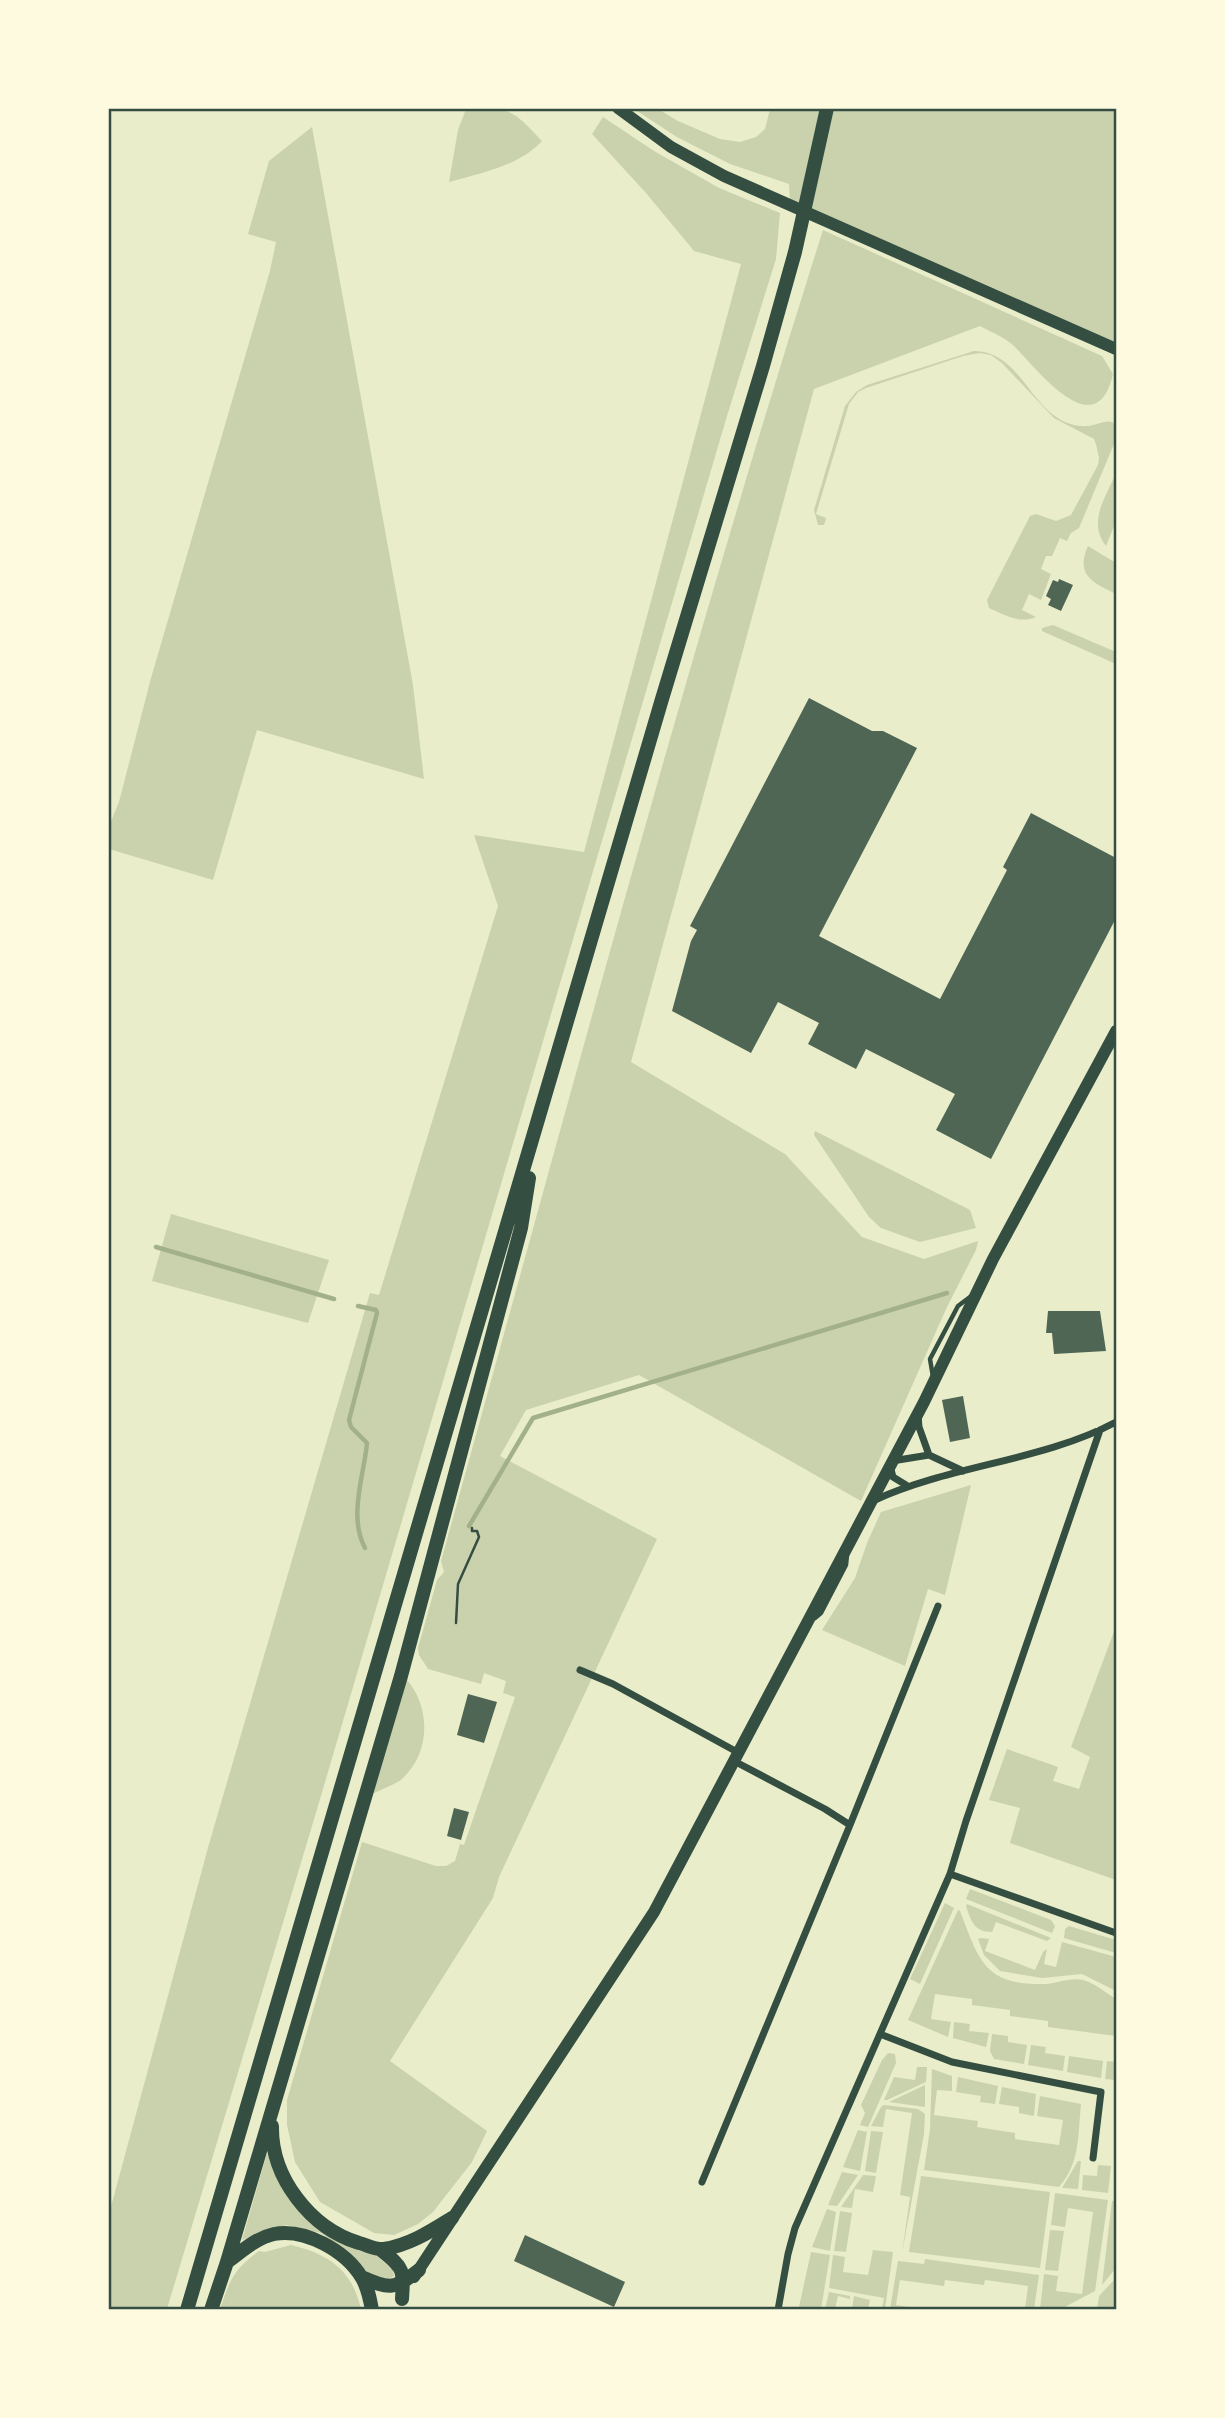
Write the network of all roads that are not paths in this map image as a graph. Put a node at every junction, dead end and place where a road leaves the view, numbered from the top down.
1 (618, 108) edge
2 (827, 108) edge
3 (1116, 349) edge
4 (1116, 1031) edge
5 (539, 1118) junction
6 (918, 1413) junction
7 (1116, 1422) edge
8 (1100, 1430) junction
9 (929, 1455) junction
10 (891, 1464) junction
11 (963, 1471) junction
12 (906, 1485) junction
13 (872, 1501) junction
14 (938, 1606) dead end
15 (580, 1670) dead end
16 (736, 1757) junction
17 (850, 1825) junction
18 (950, 1874) junction
19 (1116, 1933) edge
20 (880, 2034) junction
21 (272, 2111) junction
22 (1094, 2158) dead end
23 (702, 2182) dead end
24 (452, 2218) junction
25 (381, 2250) junction
26 (227, 2262) junction
27 (419, 2270) junction
28 (362, 2277) junction
29 (403, 2282) junction
30 (398, 2304) edge
31 (187, 2309) edge
32 (211, 2309) edge
33 (372, 2309) edge
34 (778, 2309) edge

1 - 3 street
2 - 5 main road
4 - 6 street
5 - 21 main road
5 - 31 main road
6 - 9 street
6 - 10 street
7 - 8 street
8 - 11 street
8 - 18 street
9 - 10 street
9 - 11 street
10 - 12 street
10 - 13 street
11 - 12 street
12 - 13 street
13 - 16 street
14 - 17 street
15 - 16 street
16 - 17 street
16 - 24 street
17 - 23 street
18 - 19 street
18 - 20 street
20 - 22 street
20 - 34 street
21 - 25 main road
21 - 26 main road
24 - 25 main road
24 - 27 street
25 - 29 main road
26 - 28 main road
26 - 32 main road
27 - 29 main road
27 - 30 street
28 - 29 main road
28 - 33 main road
29 - 30 main road

